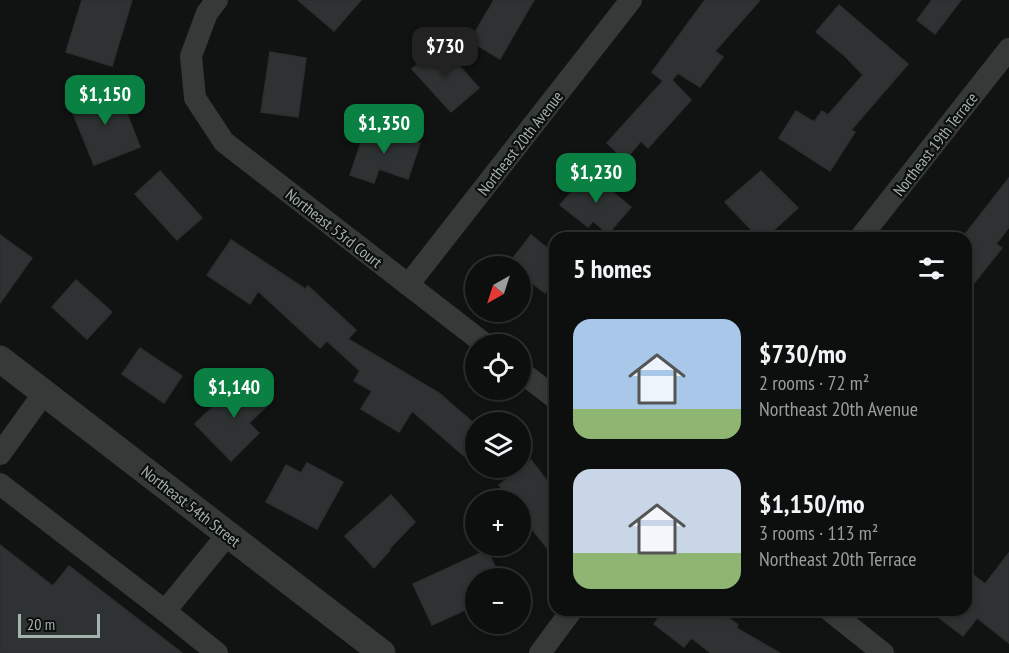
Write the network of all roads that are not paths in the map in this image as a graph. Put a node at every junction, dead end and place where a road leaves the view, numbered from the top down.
1 (217, 0) edge
2 (630, 0) edge
3 (1009, 49) edge
4 (865, 232) edge
5 (408, 285) junction
6 (472, 334) edge
7 (0, 359) edge
8 (531, 379) edge
9 (44, 393) junction
10 (549, 393) edge
11 (0, 454) edge
12 (0, 484) edge
13 (228, 534) junction
14 (165, 611) junction
15 (568, 616) edge
16 (837, 616) edge
17 (218, 653) edge
18 (382, 653) edge
19 (540, 653) edge
20 (883, 653) edge

1 - 5 street, Northeast 53rd Court
2 - 5 street, Northeast 20th Avenue
3 - 4 street, Northeast 19th Terrace
5 - 6 street, Northeast 53rd Court
7 - 9 street, Northeast 54th Street
8 - 10 street
9 - 11 street
9 - 13 street, Northeast 54th Street
12 - 14 street
13 - 14 street
13 - 18 street, Northeast 54th Street
14 - 17 street
15 - 19 street
16 - 20 street

